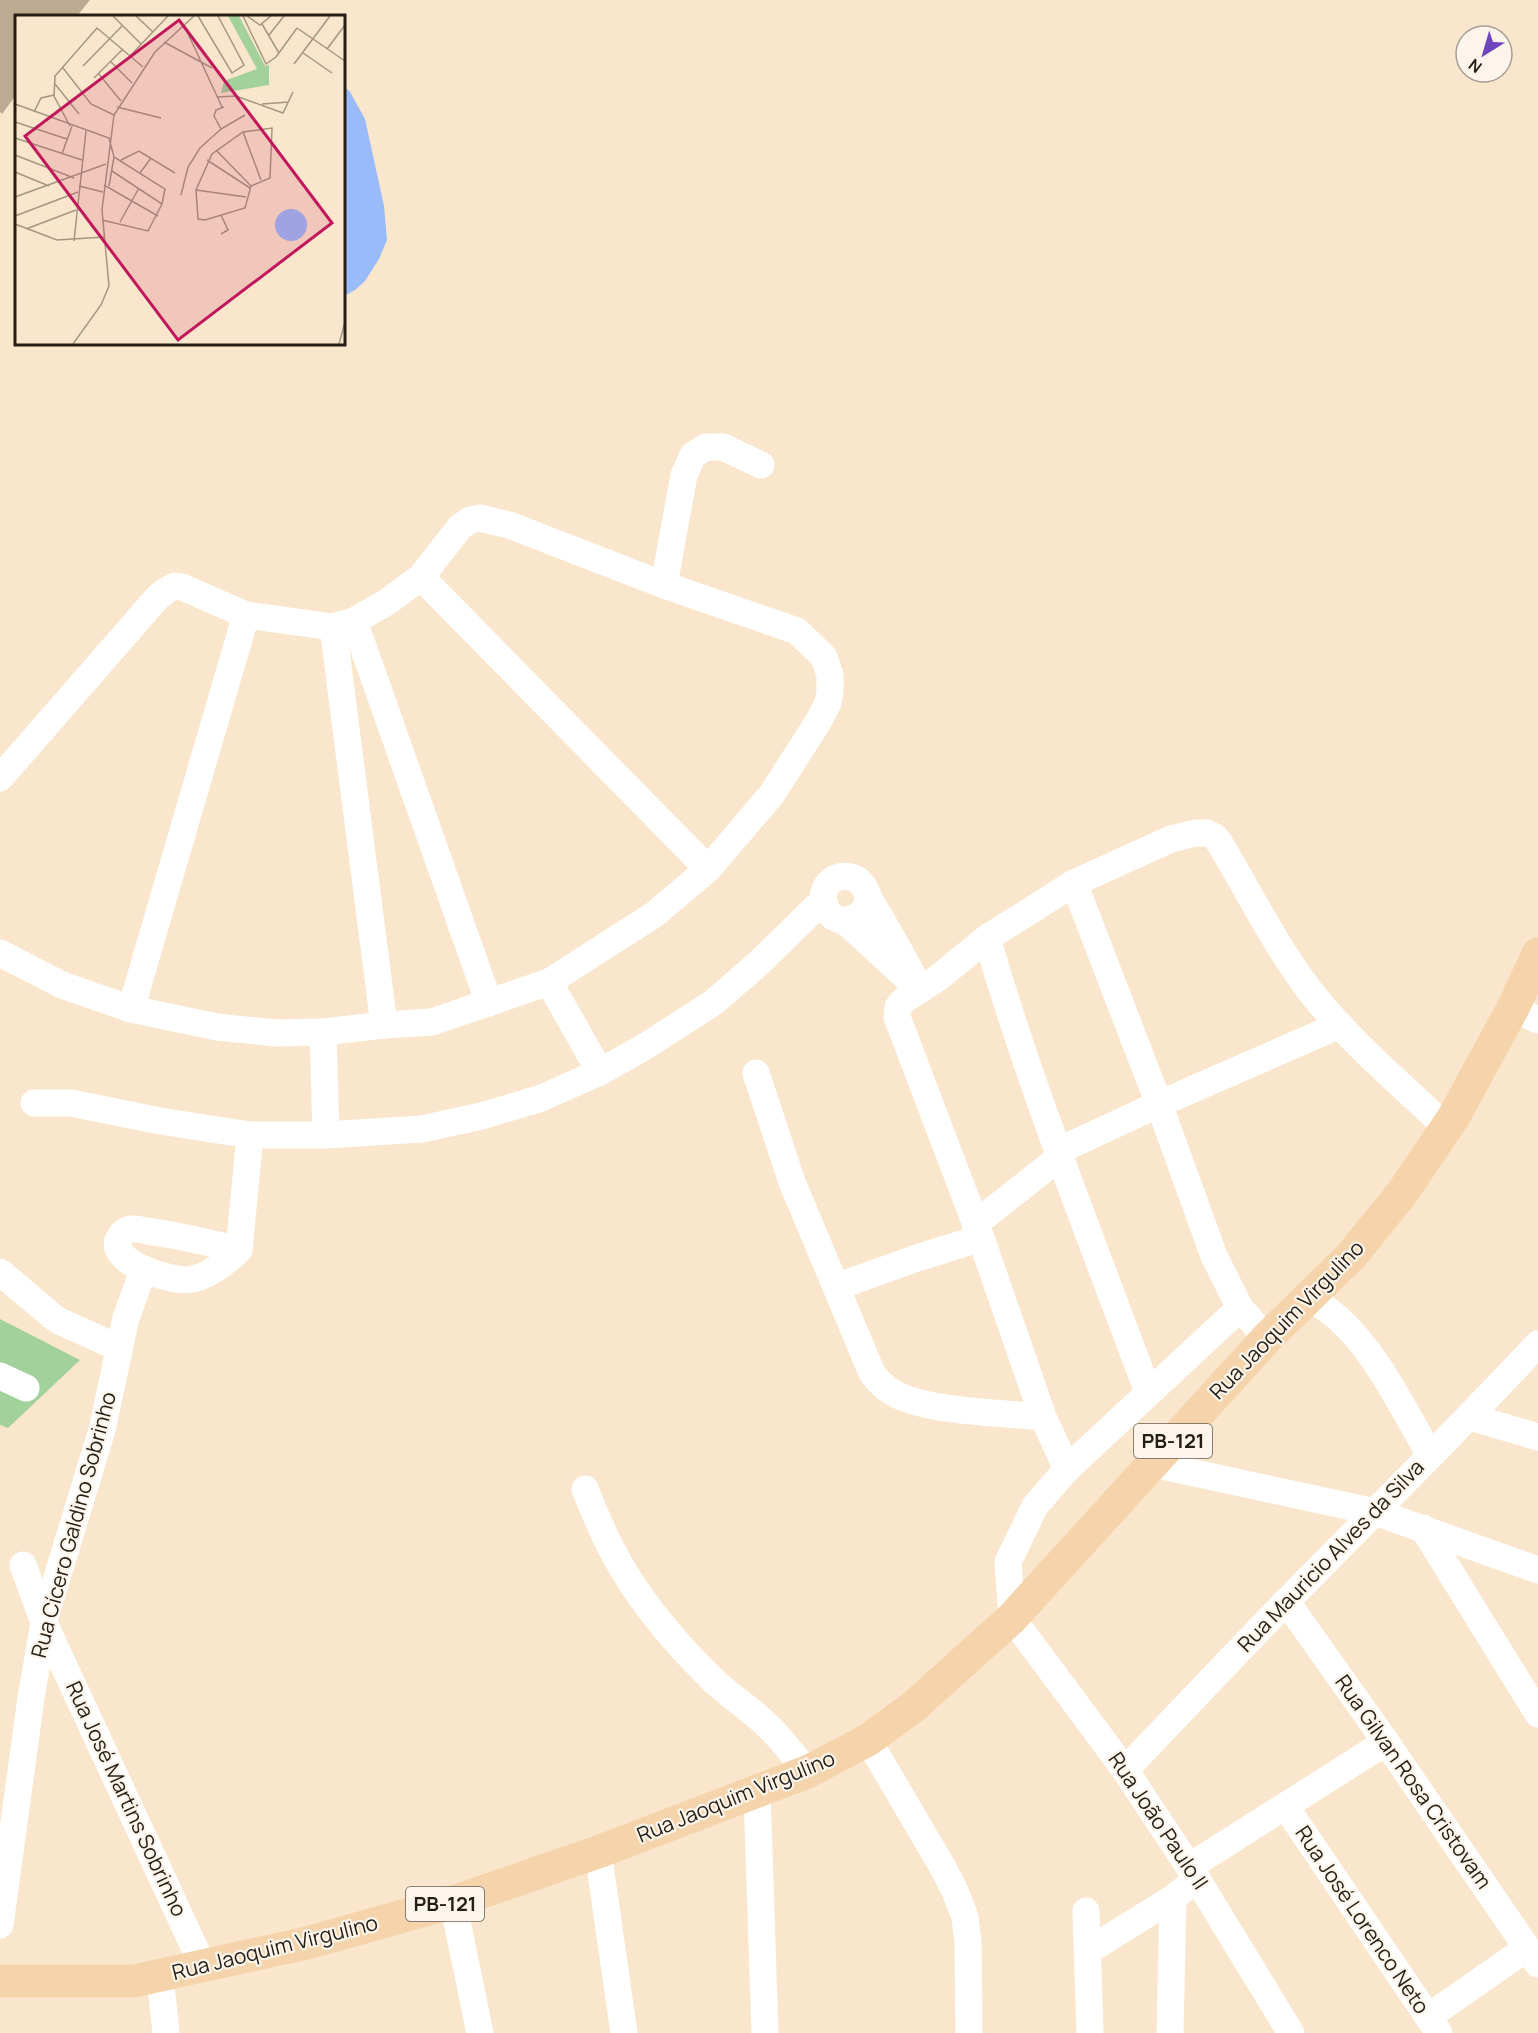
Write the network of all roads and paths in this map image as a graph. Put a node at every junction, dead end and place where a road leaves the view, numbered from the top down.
1 (761, 465) dead end
2 (421, 577) junction
3 (664, 585) junction
4 (246, 615) junction
5 (343, 624) junction
6 (0, 778) edge
7 (708, 869) junction
8 (1074, 883) junction
9 (868, 896) junction
10 (824, 904) junction
11 (845, 921) junction
12 (987, 938) junction
13 (0, 953) edge
14 (1538, 954) edge
15 (549, 982) junction
16 (920, 990) junction
17 (489, 1003) junction
18 (131, 1009) junction
19 (1519, 1018) edge
20 (384, 1024) junction
21 (1340, 1025) junction
22 (323, 1032) junction
23 (600, 1072) junction
24 (756, 1073) dead end
25 (34, 1103) dead end
26 (1159, 1104) junction
27 (1450, 1123) junction
28 (250, 1134) junction
29 (326, 1135) junction
30 (1059, 1154) junction
31 (978, 1231) junction
32 (239, 1250) junction
33 (143, 1271) junction
34 (0, 1272) edge
35 (836, 1287) junction
36 (1309, 1296) junction
37 (1240, 1308) junction
38 (1267, 1338) junction
39 (1538, 1344) edge
40 (119, 1348) junction
41 (0, 1376) edge
42 (26, 1388) dead end
43 (1148, 1392) junction
44 (1043, 1417) junction
45 (1470, 1417) junction
46 (1538, 1437) edge
47 (1430, 1455) junction
48 (1153, 1464) junction
49 (1067, 1469) junction
50 (585, 1489) dead end
51 (1375, 1512) junction
52 (1423, 1528) junction
53 (23, 1565) dead end
54 (1538, 1570) edge
55 (1286, 1601) junction
56 (1012, 1618) junction
57 (44, 1623) junction
58 (1538, 1714) edge
59 (868, 1740) junction
60 (1386, 1742) junction
61 (1125, 1770) junction
62 (807, 1772) junction
63 (757, 1792) junction
64 (1286, 1808) junction
65 (598, 1852) junction
66 (1193, 1873) junction
67 (1173, 1898) junction
68 (453, 1902) junction
69 (1086, 1911) dead end
70 (0, 1926) edge
71 (1088, 1951) junction
72 (1533, 1956) edge
73 (203, 1966) junction
74 (160, 1976) junction
75 (0, 1981) edge
76 (1434, 2025) edge
77 (166, 2033) edge
78 (480, 2033) edge
79 (624, 2033) edge
80 (765, 2033) edge
81 (969, 2033) edge
82 (1090, 2033) edge
83 (1170, 2033) edge
84 (1291, 2033) edge

1 - 3 street
2 - 3 street
2 - 5 street
2 - 7 street
3 - 7 street
4 - 5 street
4 - 6 street
4 - 18 street
5 - 17 street
5 - 20 street
7 - 15 street
8 - 12 street
8 - 21 street
8 - 26 street
9 - 10 street
9 - 11 street
9 - 16 street
10 - 11 street
10 - 23 street
11 - 16 street
12 - 16 street
12 - 30 street
13 - 18 street
14 - 19 main road, PB-121
15 - 17 street
15 - 23 street
16 - 31 street
17 - 20 street
18 - 22 street
19 - 27 main road, PB-121
20 - 22 street
21 - 26 street
21 - 27 street
22 - 29 street
23 - 29 street
24 - 35 street
25 - 28 street
26 - 30 street
26 - 37 street
27 - 36 main road, Rua Jaoquim Virgulino / PB-121
28 - 29 street
28 - 32 street
30 - 31 street
30 - 43 street
31 - 35 street
31 - 44 street
32 - 33 street
32 - 33 street
33 - 40 street, Rua Cícero Galdino Sobrinho
34 - 40 street
35 - 44 street
36 - 38 main road, Rua Jaoquim Virgulino / PB-121
36 - 47 street
37 - 38 street
37 - 43 street
38 - 48 main road, Rua Jaoquim Virgulino / PB-121
39 - 45 street, Rua Mauricio Alves da Silva
40 - 57 street, Rua Cícero Galdino Sobrinho
41 - 42 street
43 - 49 street
44 - 49 street
45 - 46 street
45 - 47 street, Rua Mauricio Alves da Silva
47 - 51 street, Rua Mauricio Alves da Silva
48 - 51 street
48 - 56 main road, Rua Jaoquim Virgulino / PB-121
49 - 56 street
50 - 62 street
51 - 52 street
51 - 55 street, Rua Mauricio Alves da Silva
52 - 54 street
52 - 58 street
53 - 57 street, Rua José Martins Sobrinho
55 - 60 street, Rua Gilvan Rosa Cristovam
55 - 61 street, Rua Mauricio Alves da Silva
56 - 59 main road, Rua Jaoquim Virgulino / PB-121
56 - 61 street, Rua João Paulo II
57 - 70 street, Rua Cícero Galdino Sobrinho
57 - 73 street, Rua José Martins Sobrinho
59 - 62 main road, Rua Jaoquim Virgulino / PB-121
59 - 81 street
60 - 64 street
60 - 72 street, Rua Gilvan Rosa Cristovam
61 - 66 street, Rua João Paulo II
62 - 63 main road, Rua Jaoquim Virgulino / PB-121
63 - 65 main road, Rua Jaoquim Virgulino / PB-121
63 - 80 street
64 - 66 street
64 - 76 street, Rua José Lorenco Neto
65 - 68 main road, Rua Jaoquim Virgulino / PB-121
65 - 79 street
66 - 67 street
66 - 84 street, Rua João Paulo II
67 - 71 street
67 - 83 street
68 - 73 main road, Rua Jaoquim Virgulino / PB-121
68 - 78 street
69 - 71 street
71 - 82 street
72 - 76 street
73 - 74 main road, Rua Jaoquim Virgulino / PB-121
74 - 75 main road, Rua Jaoquim Virgulino / PB-121
74 - 77 street, Rua Jaoquim Virgulino

